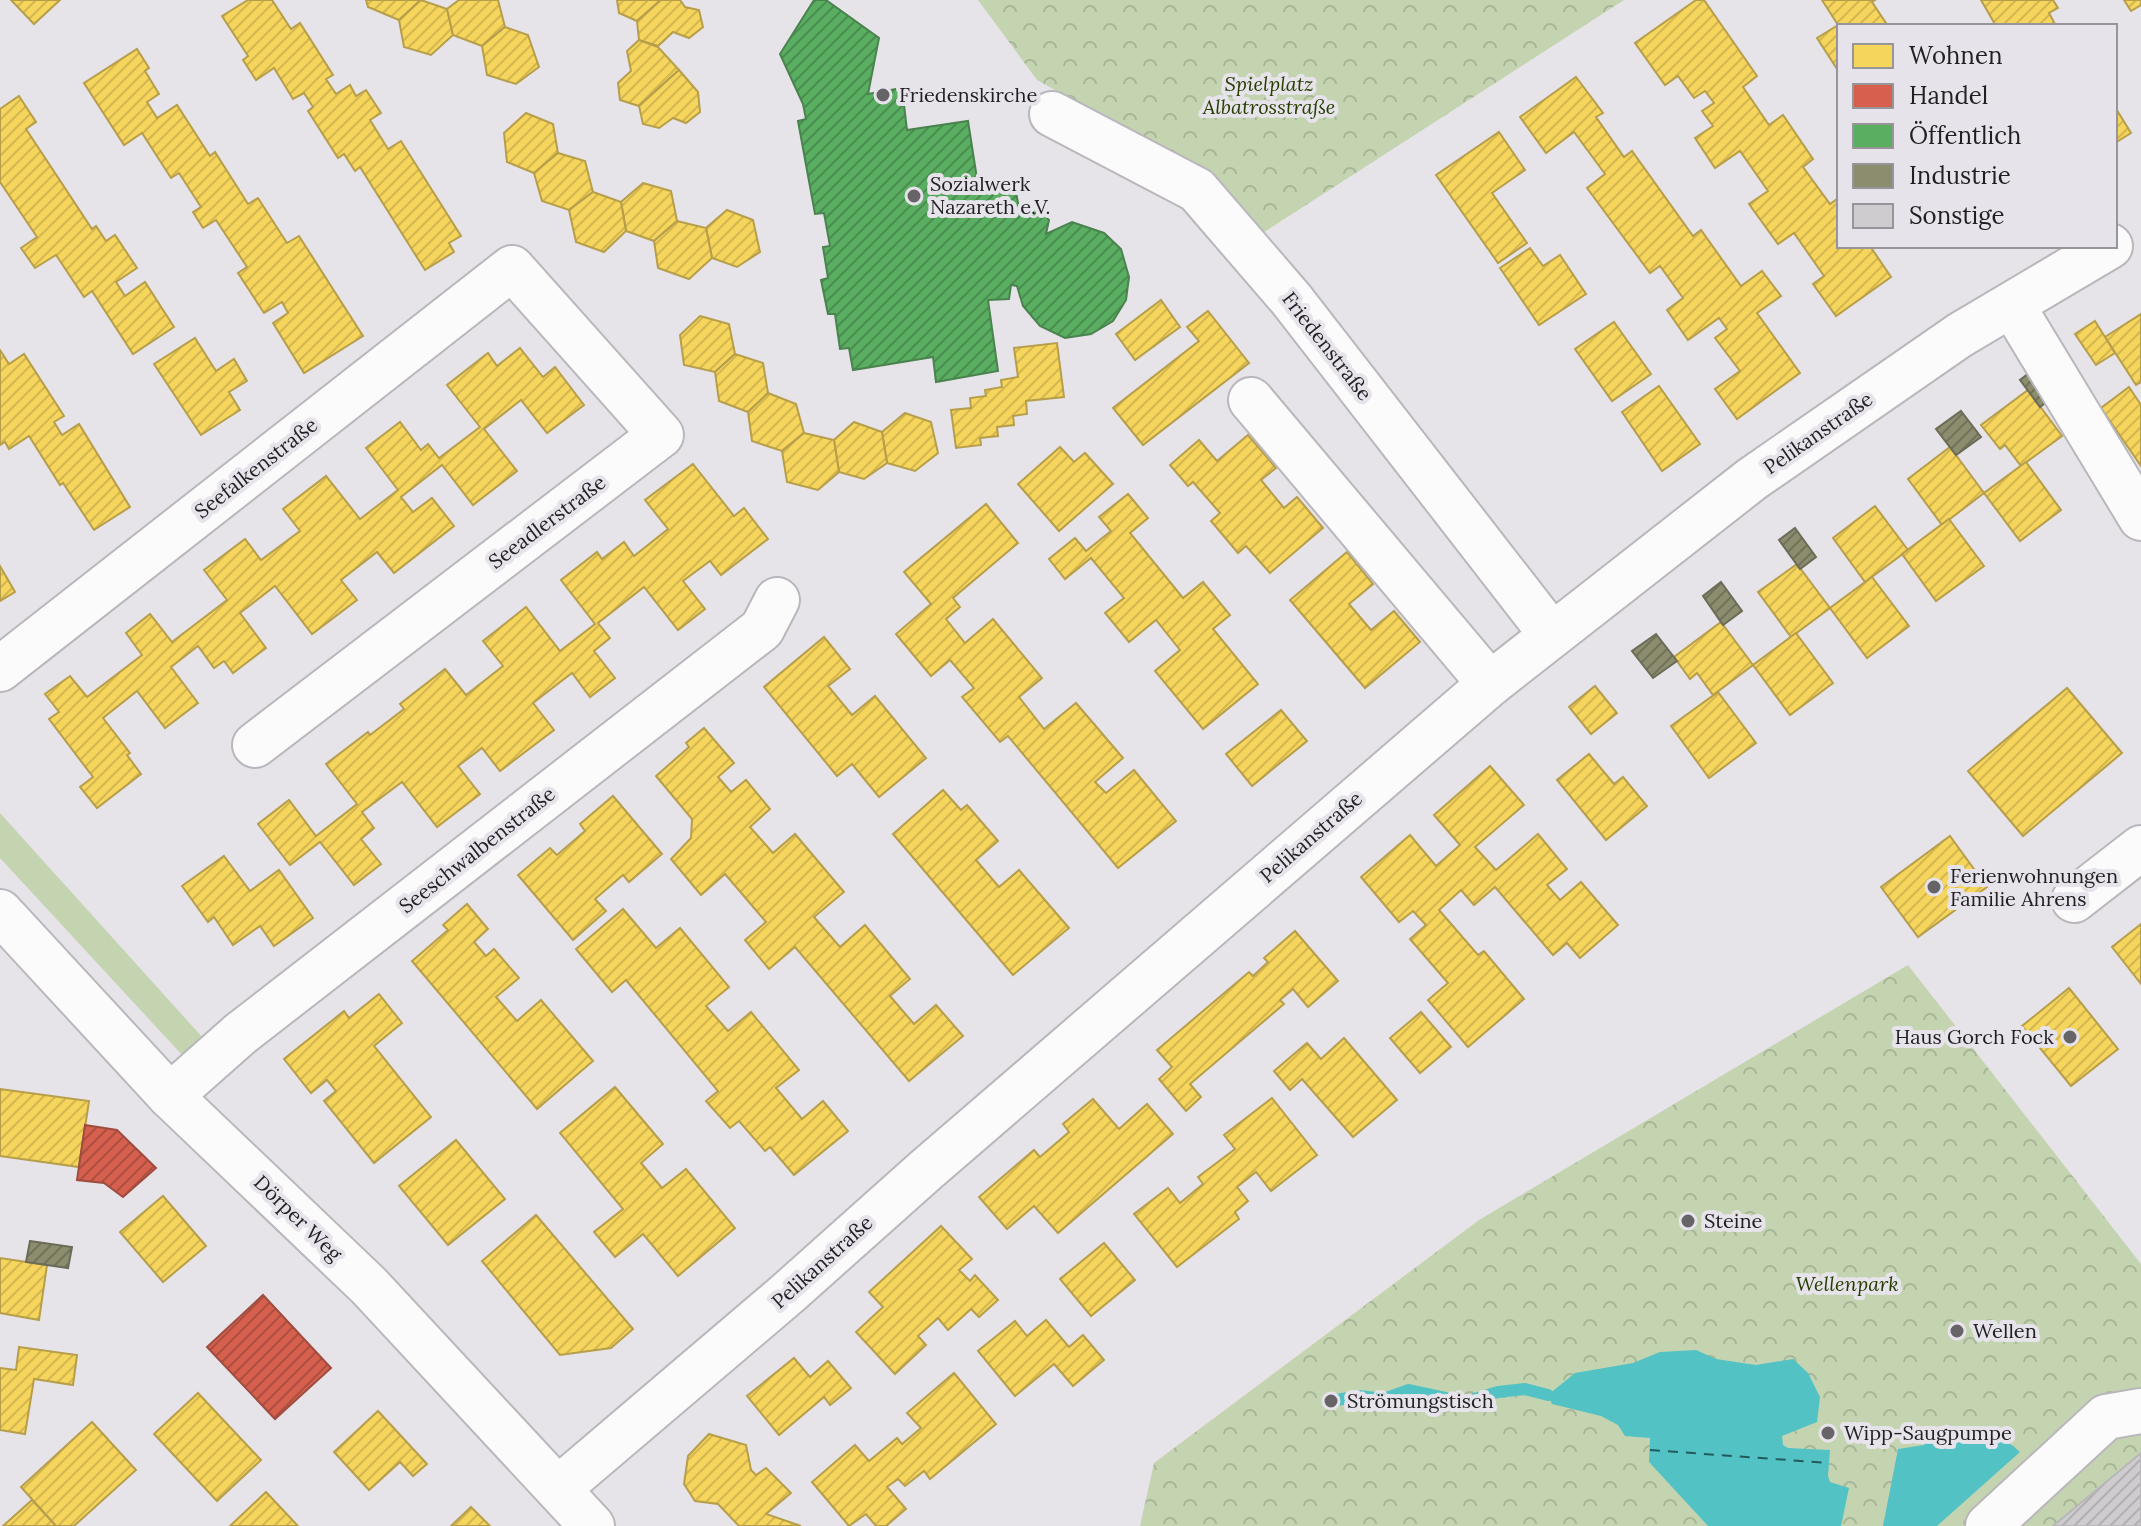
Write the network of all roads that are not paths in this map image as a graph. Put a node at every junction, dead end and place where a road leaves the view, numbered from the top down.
1 (1052, 114) dead end
2 (2141, 228) edge
3 (2117, 241) edge
4 (2105, 248) edge
5 (512, 268) joint
6 (2012, 305) junction
7 (1251, 400) dead end
8 (2141, 518) edge
9 (777, 600) dead end
10 (1552, 635) junction
11 (0, 669) edge
12 (1490, 684) junction
13 (255, 745) dead end
14 (2141, 848) edge
15 (2074, 900) dead end
16 (7, 934) edge
17 (170, 1096) junction
18 (2141, 1411) edge
19 (559, 1488) junction
20 (592, 1526) edge
21 (1988, 1526) edge

1 - 10 street, Friedenstraße
2 - 3 street, Pelikanstraße
4 - 6 street, Pelikanstraße
5 - 11 street, Seefalkenstraße
5 - 13 street, Seeadlerstraße
6 - 8 street
6 - 10 street, Pelikanstraße
7 - 12 street
9 - 17 street, Seeschwalbenstraße
10 - 12 street, Pelikanstraße
12 - 19 street, Pelikanstraße
14 - 15 street
16 - 17 street, Dörper Weg
17 - 19 street, Dörper Weg
18 - 21 street
19 - 20 street, Dörper Weg

